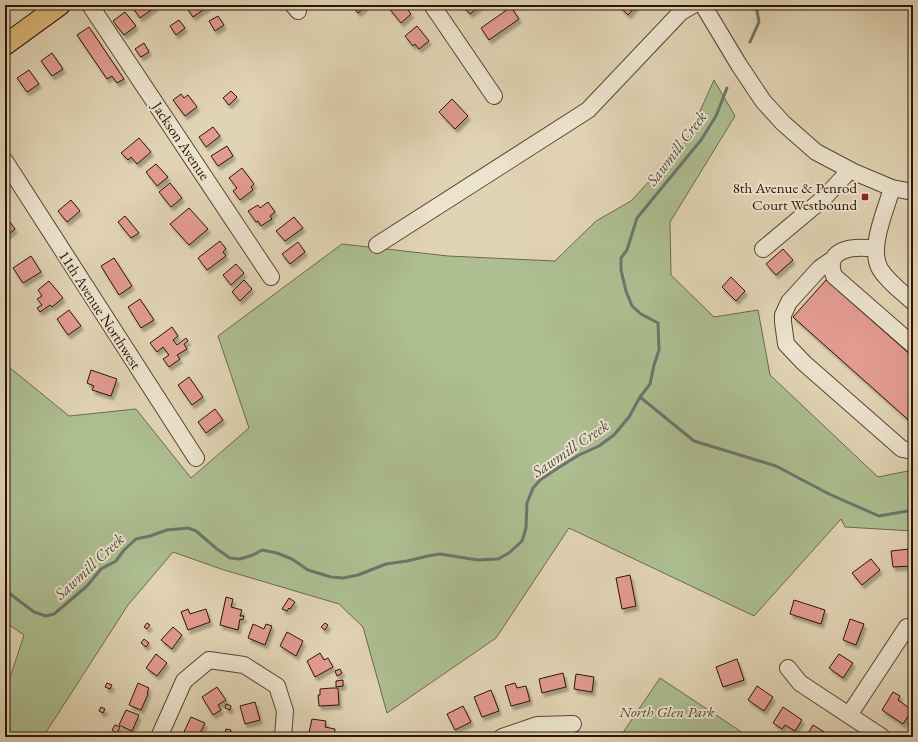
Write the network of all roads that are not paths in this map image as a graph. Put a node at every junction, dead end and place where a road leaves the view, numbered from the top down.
1 (60, 5) edge
2 (90, 5) edge
3 (432, 5) edge
4 (693, 5) edge
5 (703, 5) edge
6 (5, 44) edge
7 (494, 96) dead end
8 (5, 161) edge
9 (850, 170) junction
10 (892, 188) junction
11 (913, 192) edge
12 (377, 245) dead end
13 (763, 249) dead end
14 (876, 249) junction
15 (833, 259) junction
16 (271, 277) dead end
17 (913, 302) edge
18 (913, 345) edge
19 (913, 451) edge
20 (196, 458) dead end
21 (907, 627) dead end
22 (788, 668) dead end
23 (849, 715) junction
24 (573, 724) dead end
25 (159, 737) edge
26 (283, 737) edge
27 (502, 737) edge
28 (882, 737) edge

1 - 6 main road
2 - 16 street, Jackson Avenue
3 - 7 street
4 - 12 street
5 - 9 street
8 - 20 street, 11th Avenue Northwest
9 - 10 street
9 - 13 street
10 - 11 street
10 - 14 street
14 - 15 street
14 - 17 street
15 - 18 street
15 - 19 street
21 - 23 street
22 - 23 street
23 - 28 street
24 - 27 street
25 - 26 street

